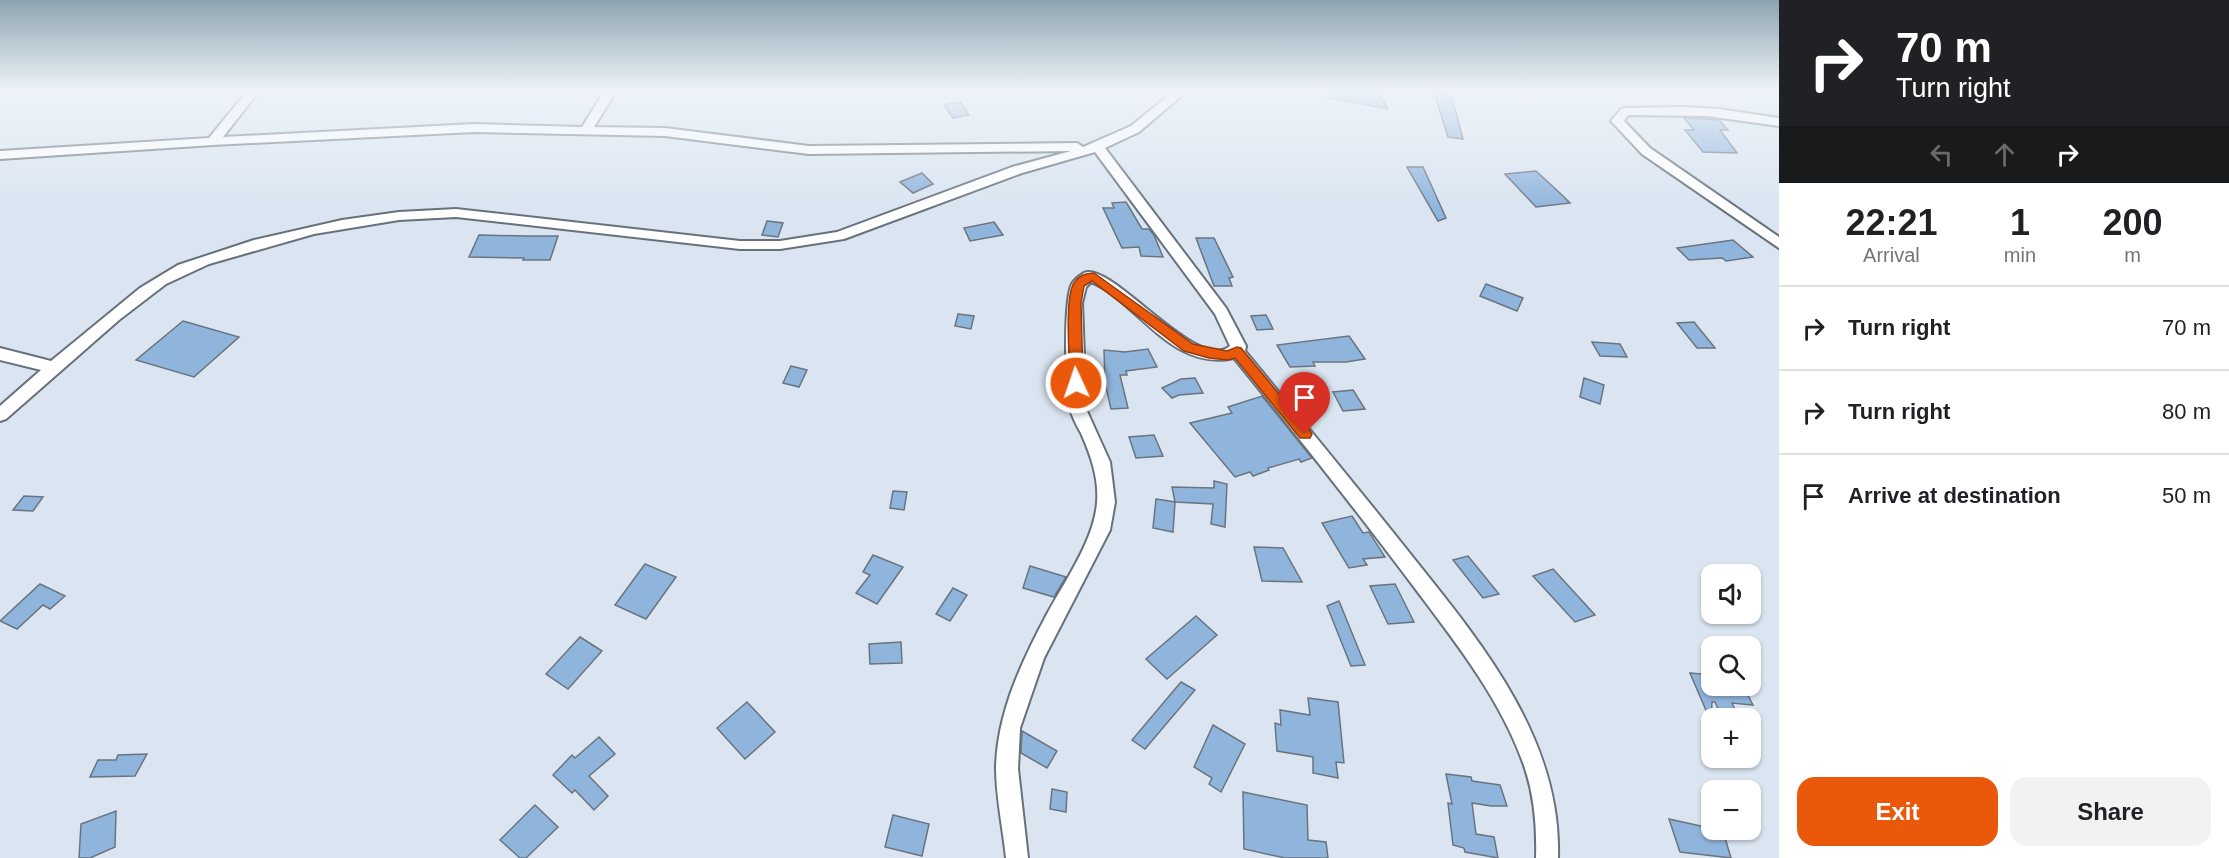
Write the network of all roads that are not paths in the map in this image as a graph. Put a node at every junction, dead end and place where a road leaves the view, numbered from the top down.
1 (222, 130) edge
2 (433, 130) edge
3 (614, 130) edge
4 (1133, 130) edge
5 (1625, 130) edge
6 (213, 141) junction
7 (1098, 147) junction
8 (0, 155) edge
9 (1779, 244) edge
10 (1237, 351) junction
11 (0, 354) edge
12 (54, 368) junction
13 (0, 415) edge
14 (1017, 858) edge
15 (1547, 858) edge

1 - 6 street
2 - 6 street
3 - 7 street
4 - 7 street
5 - 9 street
6 - 8 street
7 - 10 street
7 - 12 street
10 - 14 street
10 - 15 street
11 - 12 street
12 - 13 street

